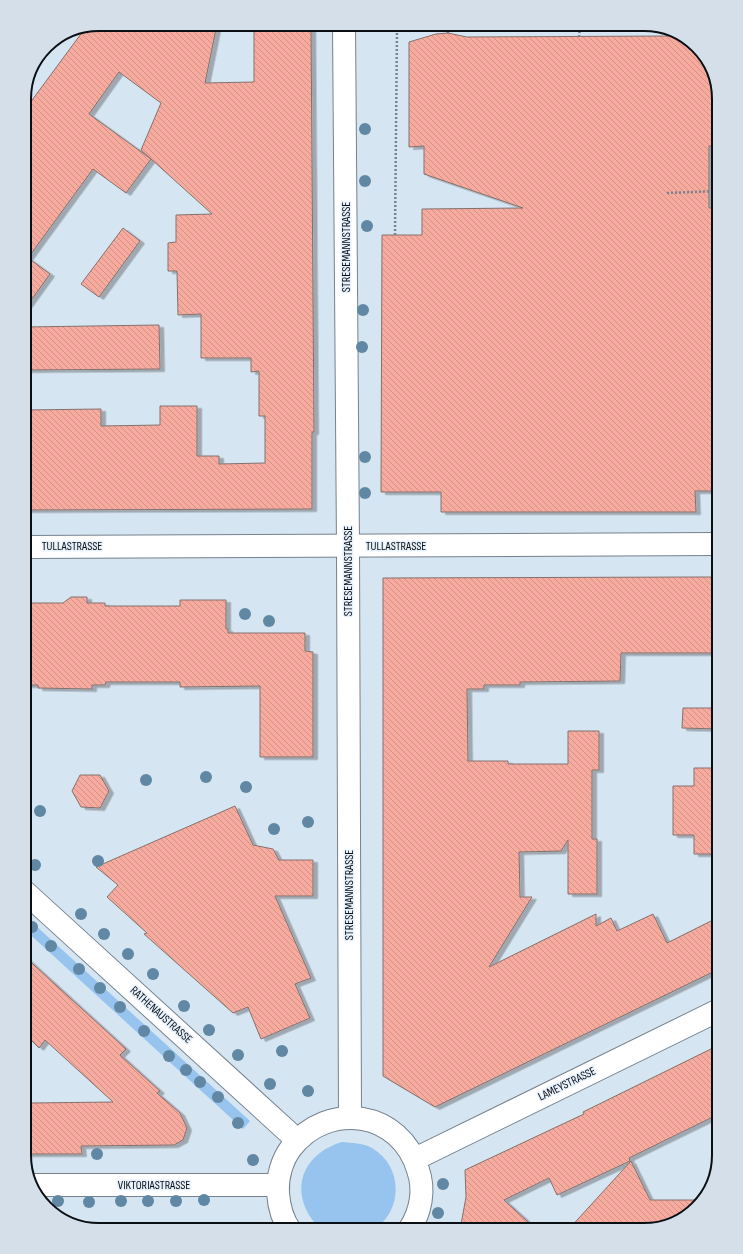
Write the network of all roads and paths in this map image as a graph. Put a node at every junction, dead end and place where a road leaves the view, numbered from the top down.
1 (344, 31) edge
2 (397, 31) edge
3 (580, 31) edge
4 (579, 37) dead end
5 (712, 191) edge
6 (668, 193) dead end
7 (395, 236) dead end
8 (712, 544) edge
9 (348, 546) junction
10 (31, 547) edge
11 (31, 897) edge
12 (712, 1013) edge
13 (350, 1117) junction
14 (297, 1140) junction
15 (415, 1159) junction
16 (38, 1185) edge
17 (277, 1185) junction
18 (287, 1223) edge
19 (414, 1223) edge

1 - 9 street, STRESEMANNSTRASSE
2 - 7 path
3 - 4 path
5 - 6 path
8 - 9 street, TULLASTRASSE
9 - 10 street, TULLASTRASSE
9 - 13 street, STRESEMANNSTRASSE
11 - 14 street, RATHENAUSTRASSE
12 - 15 street, LAMEYSTRASSE
13 - 14 street
13 - 15 street
14 - 17 street
15 - 19 street
16 - 17 street, VIKTORIASTRASSE
17 - 18 street

